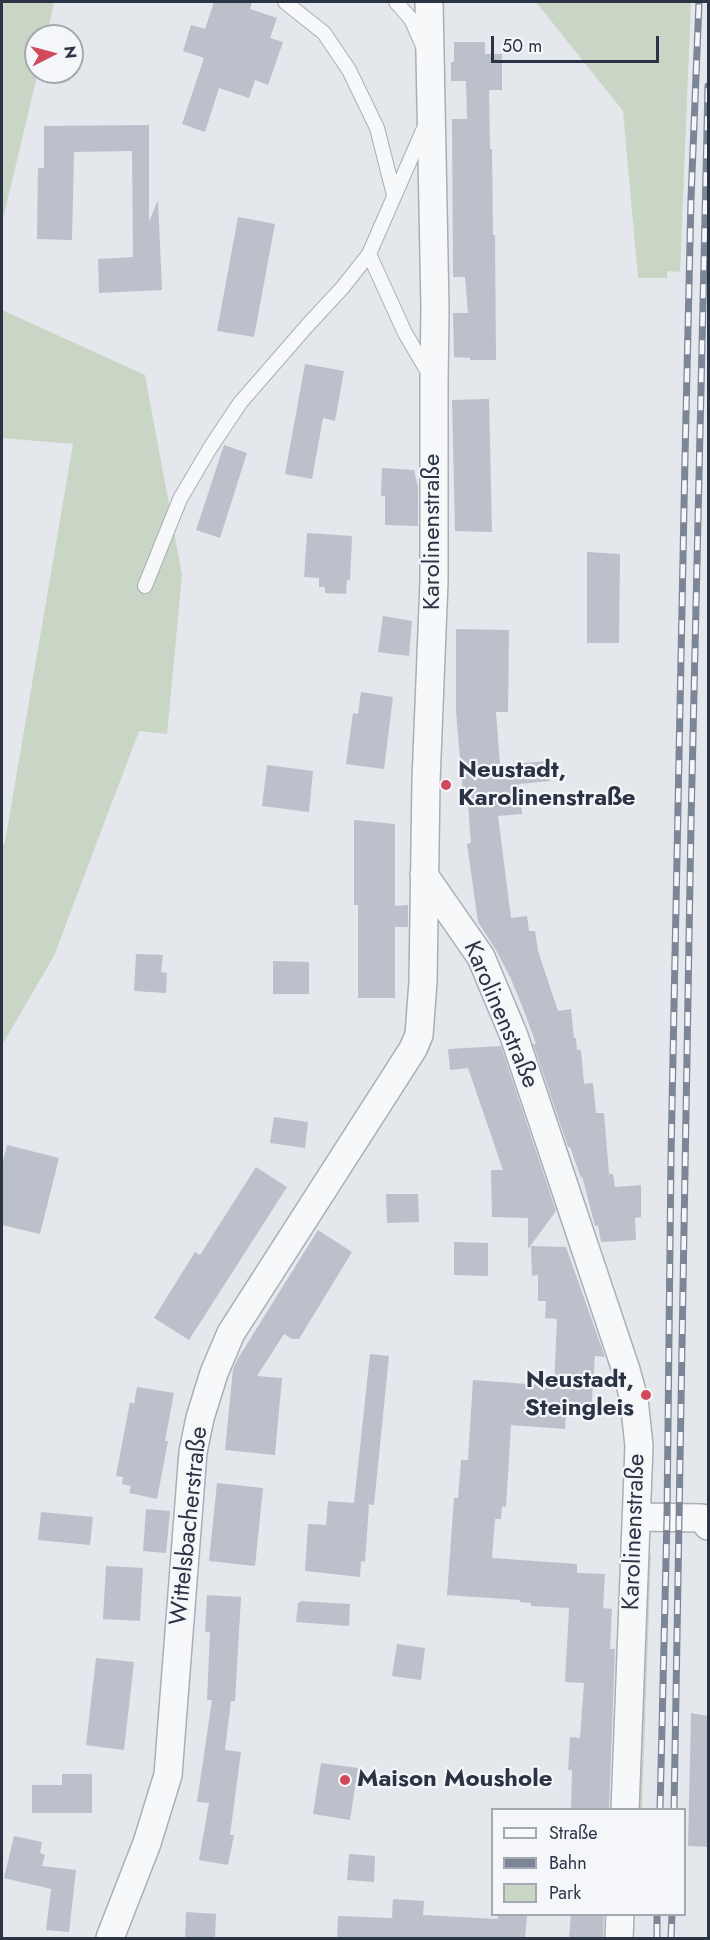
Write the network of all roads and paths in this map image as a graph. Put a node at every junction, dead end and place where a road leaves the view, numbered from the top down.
1 (285, 2) edge
2 (396, 2) edge
3 (429, 2) edge
4 (430, 62) junction
5 (432, 112) junction
6 (394, 195) junction
7 (369, 254) junction
8 (434, 381) junction
9 (145, 585) dead end
10 (424, 874) junction
11 (637, 1517) junction
12 (708, 1526) edge
13 (625, 1808) edge
14 (620, 1916) edge
15 (110, 1938) edge
16 (619, 1938) edge

1 - 6 lane
2 - 4 lane
3 - 4 street, Karolinenstraße
4 - 5 street, Karolinenstraße
5 - 6 lane
5 - 8 street, Karolinenstraße
6 - 7 lane
7 - 8 lane
7 - 9 lane
8 - 10 street, Karolinenstraße
10 - 11 street, Karolinenstraße
10 - 15 street, Wittelsbacherstraße
11 - 12 street
11 - 13 street, Karolinenstraße
14 - 16 street

